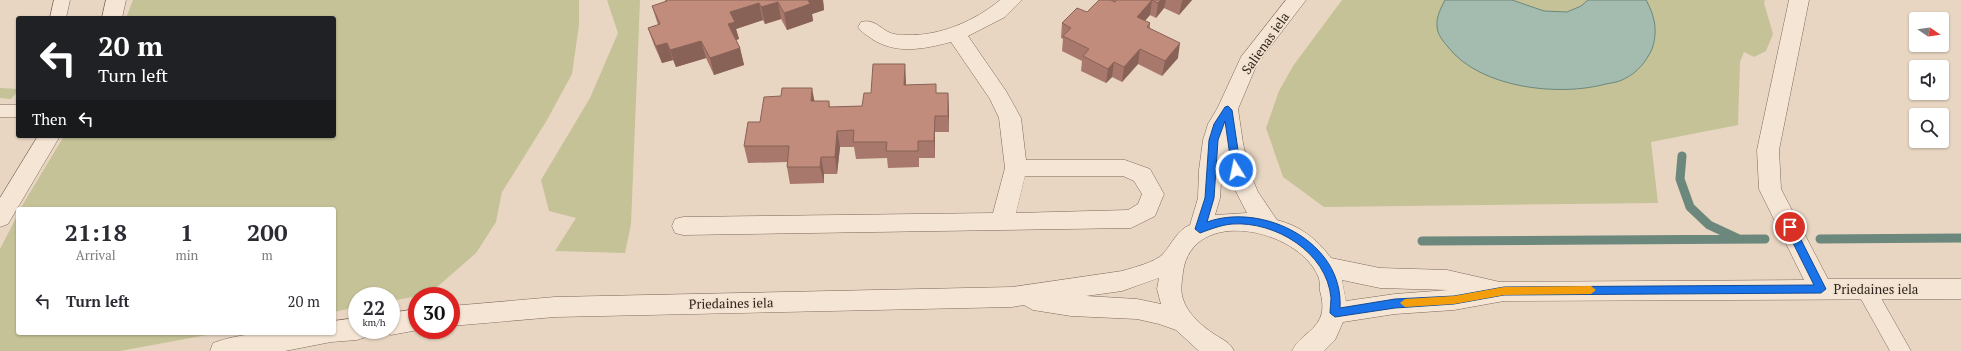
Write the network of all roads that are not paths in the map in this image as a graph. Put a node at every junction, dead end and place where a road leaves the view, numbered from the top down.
1 (62, 0) edge
2 (116, 0) edge
3 (1012, 0) edge
4 (1296, 0) edge
5 (1800, 0) edge
6 (58, 16) edge
7 (112, 16) edge
8 (868, 27) dead end
9 (956, 34) junction
10 (1228, 110) junction
11 (0, 111) edge
12 (16, 111) edge
13 (48, 138) edge
14 (1016, 168) junction
15 (0, 218) edge
16 (1002, 222) junction
17 (1268, 225) junction
18 (683, 226) dead end
19 (1200, 229) junction
20 (1170, 262) junction
21 (1325, 266) junction
22 (1821, 289) junction
23 (1961, 289) edge
24 (1866, 290) junction
25 (1504, 291) junction
26 (1012, 297) junction
27 (1335, 313) junction
28 (460, 315) edge
29 (1185, 323) junction
30 (348, 330) edge
31 (336, 332) edge
32 (314, 335) edge
33 (1217, 350) edge
34 (222, 351) edge
35 (1304, 351) edge
36 (1900, 351) edge

1 - 6 lane
2 - 7 street
3 - 9 street
4 - 10 street, Salienas iela
5 - 22 street
8 - 9 street
9 - 14 street
10 - 17 street
10 - 19 street, Salienas iela
11 - 12 lane
13 - 15 street
14 - 16 street
14 - 16 street
16 - 18 street
17 - 19 street
17 - 21 street
19 - 20 street
20 - 26 street
20 - 29 street
21 - 25 street
21 - 27 street
22 - 24 street, Priedaines iela
22 - 25 street, Priedaines iela
23 - 24 street, Priedaines iela
24 - 36 lane
25 - 27 street
26 - 28 street, Priedaines iela
26 - 29 street
27 - 35 street
29 - 33 street
30 - 31 street
32 - 34 street

